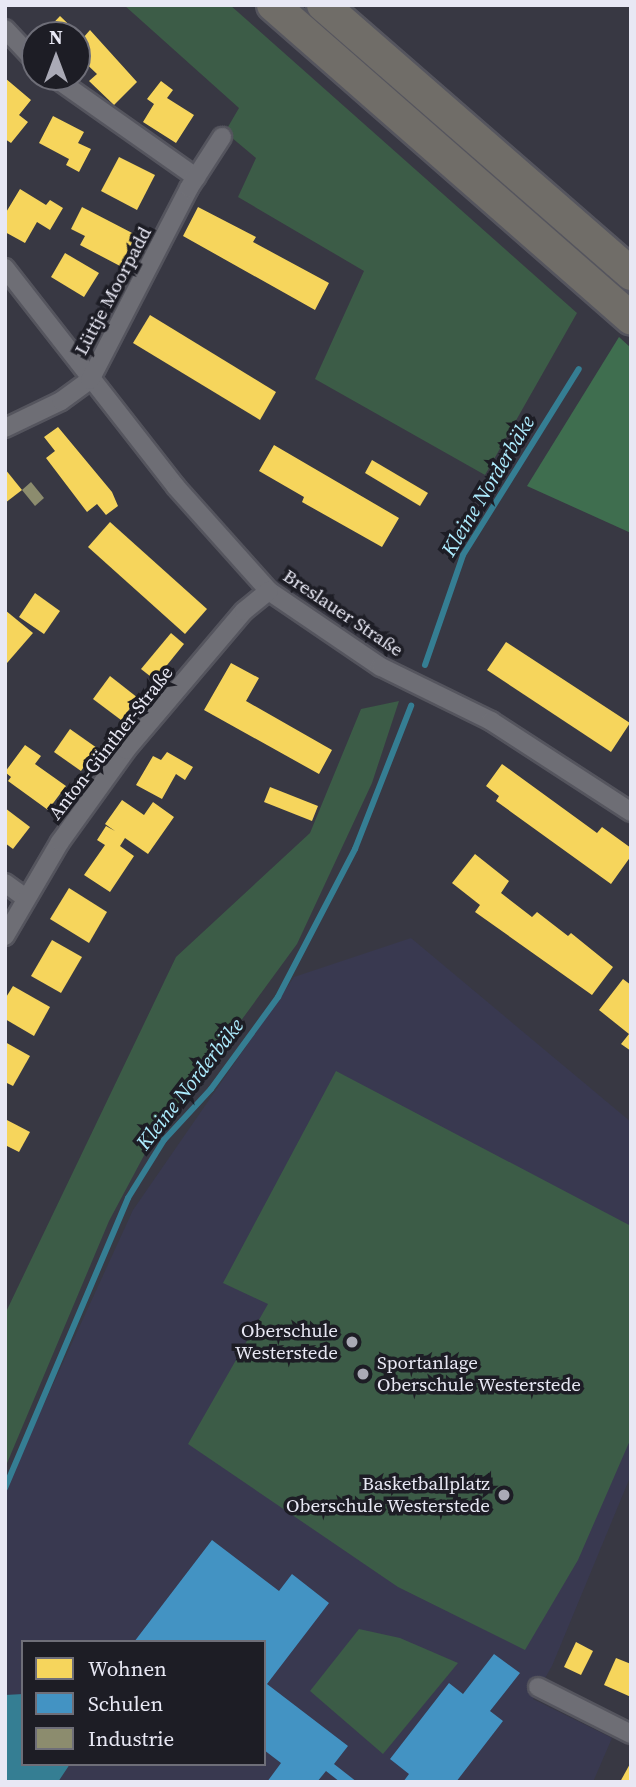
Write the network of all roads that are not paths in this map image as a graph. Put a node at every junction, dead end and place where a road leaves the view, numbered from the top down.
1 (273, 5) edge
2 (323, 5) edge
3 (5, 29) edge
4 (21, 46) edge
5 (74, 91) edge
6 (222, 137) dead end
7 (196, 177) junction
8 (5, 268) edge
9 (631, 274) edge
10 (631, 318) edge
11 (90, 380) junction
12 (5, 428) edge
13 (270, 591) junction
14 (631, 812) edge
15 (5, 883) edge
16 (24, 897) junction
17 (5, 936) edge
18 (538, 1687) dead end
19 (631, 1734) edge

1 - 10 highway
2 - 9 highway
3 - 4 street
5 - 7 street
6 - 7 street, Lüttje Moorpadd
7 - 11 street, Lüttje Moorpadd
8 - 11 street, Breslauer Straße
11 - 12 street, Lüttje Moorpadd
11 - 13 street, Breslauer Straße
13 - 14 street, Breslauer Straße
13 - 16 street, Anton-Günther-Straße
15 - 16 street
16 - 17 street, Anton-Günther-Straße
18 - 19 street

